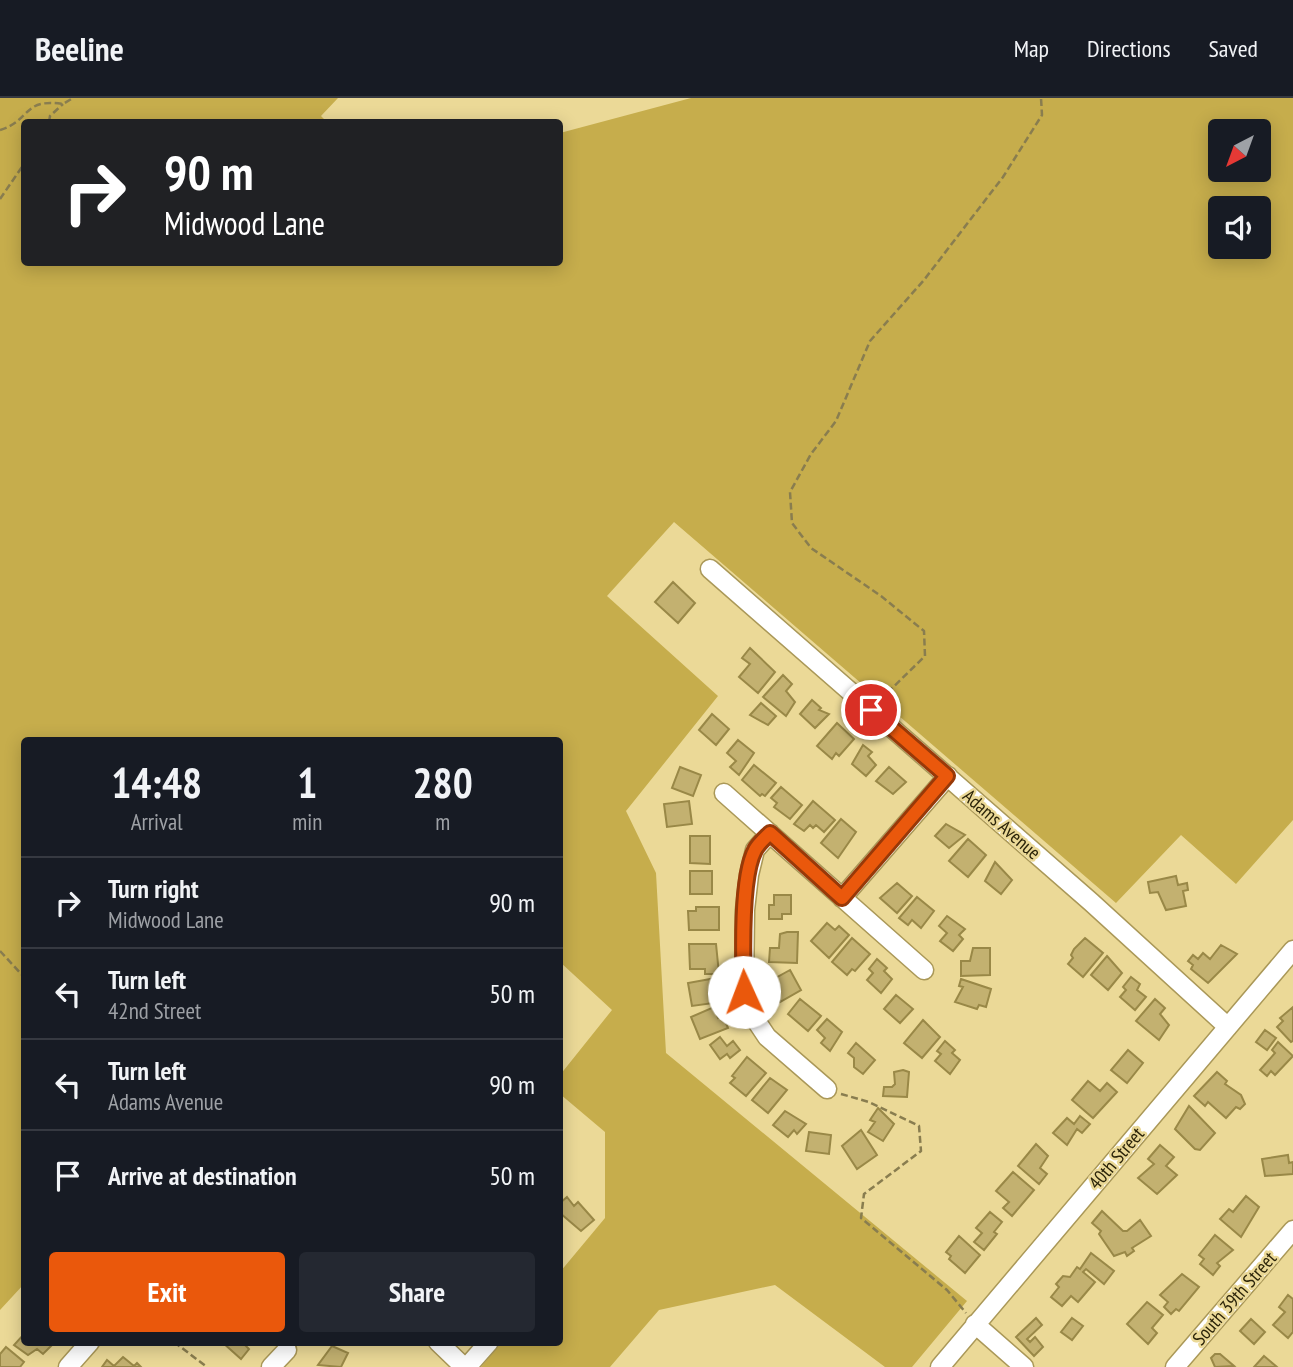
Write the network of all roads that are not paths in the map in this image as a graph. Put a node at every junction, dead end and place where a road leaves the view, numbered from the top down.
1 (710, 569) dead end
2 (947, 776) junction
3 (724, 793) dead end
4 (770, 833) junction
5 (842, 898) junction
6 (1293, 950) edge
7 (923, 970) dead end
8 (1228, 1027) junction
9 (827, 1089) road end
10 (1293, 1230) edge
11 (975, 1324) junction
12 (86, 1346) edge
13 (442, 1346) edge
14 (485, 1346) edge
15 (287, 1350) dead end
16 (68, 1367) edge
17 (271, 1367) edge
18 (466, 1367) edge
19 (940, 1367) edge
20 (1024, 1367) edge
21 (1175, 1367) edge

1 - 2 street, Adams Avenue
2 - 5 street
2 - 8 street, Adams Avenue
3 - 4 street
4 - 5 street
4 - 9 street
5 - 7 street
6 - 8 street, 40th Street
8 - 11 street, 40th Street
10 - 21 street, South 39th Street
11 - 19 street, 40th Street
11 - 20 street
12 - 16 street
13 - 18 street
14 - 18 street
15 - 17 street

